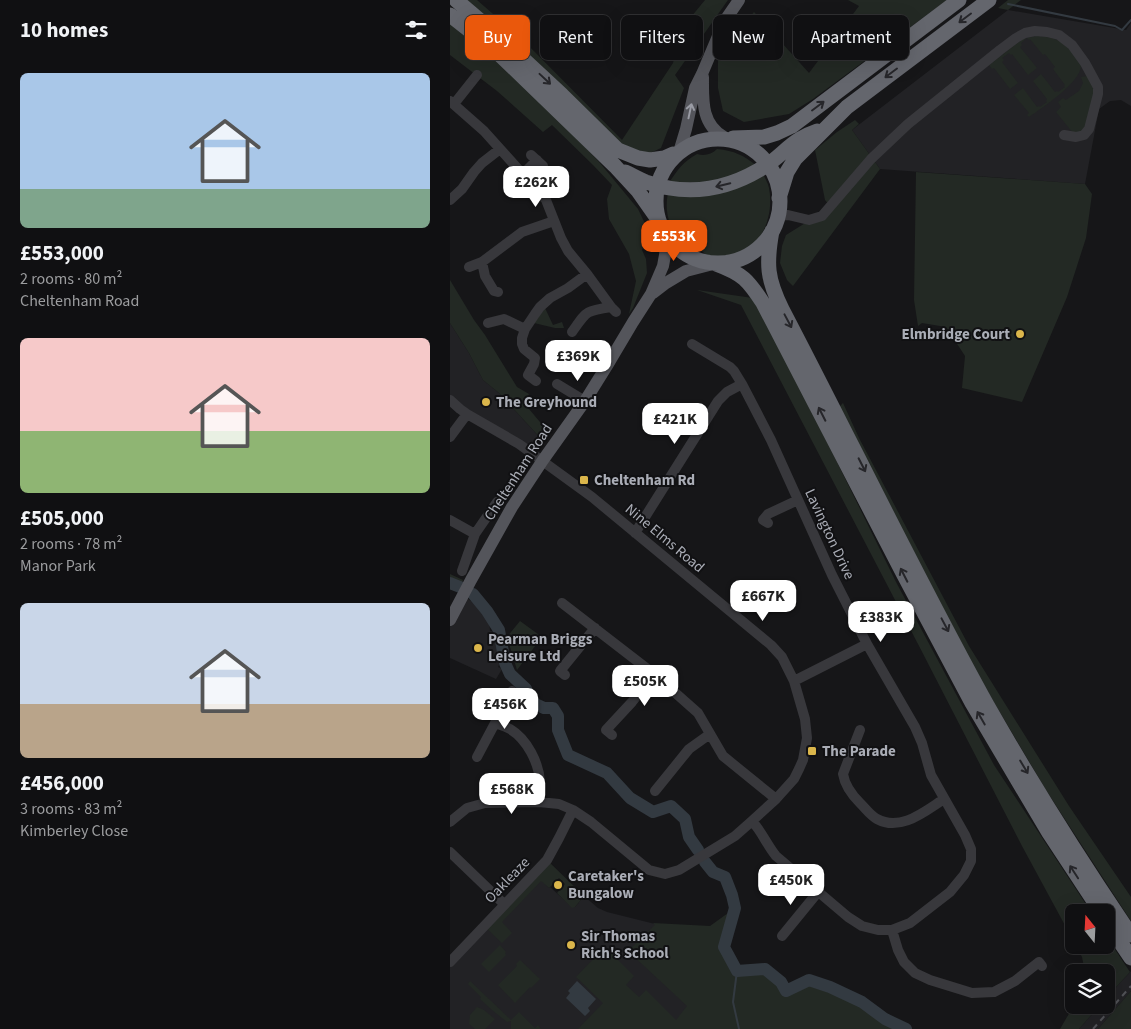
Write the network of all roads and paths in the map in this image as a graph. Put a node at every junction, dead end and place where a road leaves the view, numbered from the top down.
1 (456, 0) edge
2 (739, 0) edge
3 (959, 0) edge
4 (989, 0) edge
5 (450, 15) edge
6 (702, 74) junction
7 (477, 75) dead end
8 (452, 102) edge
9 (828, 126) junction
10 (1064, 135) dead end
11 (729, 137) junction
12 (500, 149) junction
13 (676, 152) junction
14 (537, 160) dead end
15 (767, 165) junction
16 (614, 166) junction
17 (523, 174) junction
18 (659, 186) junction
19 (450, 200) edge
20 (778, 200) junction
21 (777, 216) junction
22 (554, 221) junction
23 (662, 228) junction
24 (772, 232) junction
25 (482, 262) junction
26 (715, 264) junction
27 (469, 267) dead end
28 (587, 274) junction
29 (498, 292) dead end
30 (651, 294) junction
31 (488, 323) dead end
32 (526, 329) junction
33 (572, 332) dead end
34 (692, 344) dead end
35 (536, 381) dead end
36 (742, 384) junction
37 (560, 389) dead end
38 (450, 400) edge
39 (585, 400) junction
40 (468, 414) junction
41 (450, 437) edge
42 (543, 460) junction
43 (798, 500) junction
44 (493, 503) dead end
45 (450, 520) edge
46 (763, 520) dead end
47 (635, 533) junction
48 (475, 534) junction
49 (462, 571) dead end
50 (562, 603) dead end
51 (450, 620) edge
52 (595, 628) junction
53 (868, 644) junction
54 (560, 671) dead end
55 (654, 674) junction
56 (794, 681) junction
57 (512, 691) dead end
58 (495, 723) junction
59 (606, 730) dead end
60 (860, 730) dead end
61 (710, 734) junction
62 (846, 735) dead end
63 (856, 740) junction
64 (477, 757) dead end
65 (669, 792) dead end
66 (776, 799) junction
67 (944, 800) junction
68 (540, 802) junction
69 (573, 810) junction
70 (752, 821) junction
71 (450, 822) edge
72 (450, 852) edge
73 (818, 892) junction
74 (504, 904) junction
75 (1095, 904) edge
76 (892, 930) junction
77 (1115, 934) edge
78 (1131, 935) edge
79 (783, 936) dead end
80 (1131, 958) edge
81 (450, 962) edge
82 (1038, 962) dead end

1 -> 13 highway
2 - 6 main road
11 -> 3 highway
4 -> 9 highway
5 - 16 highway
6 - 11 main road
13 -> 6 main road
7 - 8 street
8 - 12 street
9 - 15 highway
9 - 20 highway
10 - 21 street
11 - 13 highway
11 - 15 highway
12 - 17 street
12 - 19 street
13 - 18 highway
14 - 17 street
15 -> 18 highway
15 - 20 highway
16 - 18 highway
16 - 23 highway
17 - 22 street
18 - 23 highway
20 - 21 highway
21 - 24 highway
22 - 25 street
22 - 28 street
23 - 26 highway
23 - 30 main road, Cheltenham Road
24 - 26 highway
24 -> 78 highway
25 - 27 street
25 - 29 street
26 - 30 main road, Cheltenham Road
75 -> 26 highway
28 - 32 street
28 - 33 street
30 - 39 main road, Cheltenham Road
31 - 32 street
32 - 35 street
34 - 36 street, Lavington Drive
36 - 43 street, Lavington Drive
36 - 47 street
37 - 39 street
38 - 40 street, Nine Elms Road
39 - 42 main road, Cheltenham Road
40 - 41 street
40 - 42 street, Nine Elms Road
42 - 47 street, Nine Elms Road
42 - 51 main road, Cheltenham Road
43 - 46 street
43 - 53 street, Lavington Drive
44 - 48 street
45 - 48 street
47 - 56 street, Nine Elms Road
48 - 49 street
50 - 52 street
52 - 54 street
52 - 55 street
53 - 56 street
53 - 67 street, Lavington Drive
55 - 59 street
55 - 61 street
56 - 66 street, Nine Elms Road
57 - 58 street
58 - 64 street
58 - 68 street
60 - 63 street
61 - 65 street
61 - 66 street
62 - 63 street
63 - 67 street
66 - 70 street, Nine Elms Road
67 - 76 street, Lavington Drive
68 - 69 street, Nine Elms Road
68 - 71 street, Nine Elms Road
69 - 70 street, Nine Elms Road
69 - 74 street, Oakleaze
70 - 73 street
72 - 74 street
73 - 76 street
73 - 79 street
74 - 81 street, Oakleaze
76 - 82 street
77 - 80 highway

